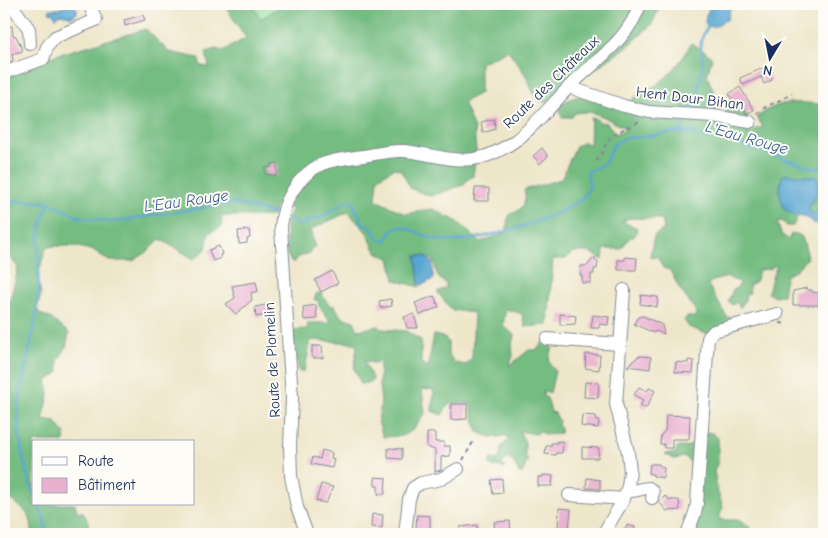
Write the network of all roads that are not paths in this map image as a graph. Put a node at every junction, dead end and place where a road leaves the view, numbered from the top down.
1 (11, 4) edge
2 (90, 4) edge
3 (640, 4) edge
4 (30, 44) dead end
5 (4, 73) edge
6 (569, 87) junction
7 (750, 122) road end
8 (282, 215) joint
9 (624, 290) dead end
10 (777, 314) dead end
11 (547, 339) dead end
12 (620, 344) junction
13 (458, 468) road end
14 (569, 495) dead end
15 (625, 495) junction
16 (652, 498) dead end
17 (307, 534) edge
18 (405, 534) edge
19 (603, 534) edge
20 (688, 534) edge

1 - 4 street
2 - 5 street
3 - 6 street, Route des Châteaux
6 - 7 street, Hent Dour Bihan
6 - 8 street, Route des Châteaux
8 - 17 street, Route de Plomelin
9 - 12 street
10 - 20 street
11 - 12 street
12 - 15 street
13 - 18 street
14 - 15 street
15 - 16 street
15 - 19 street

